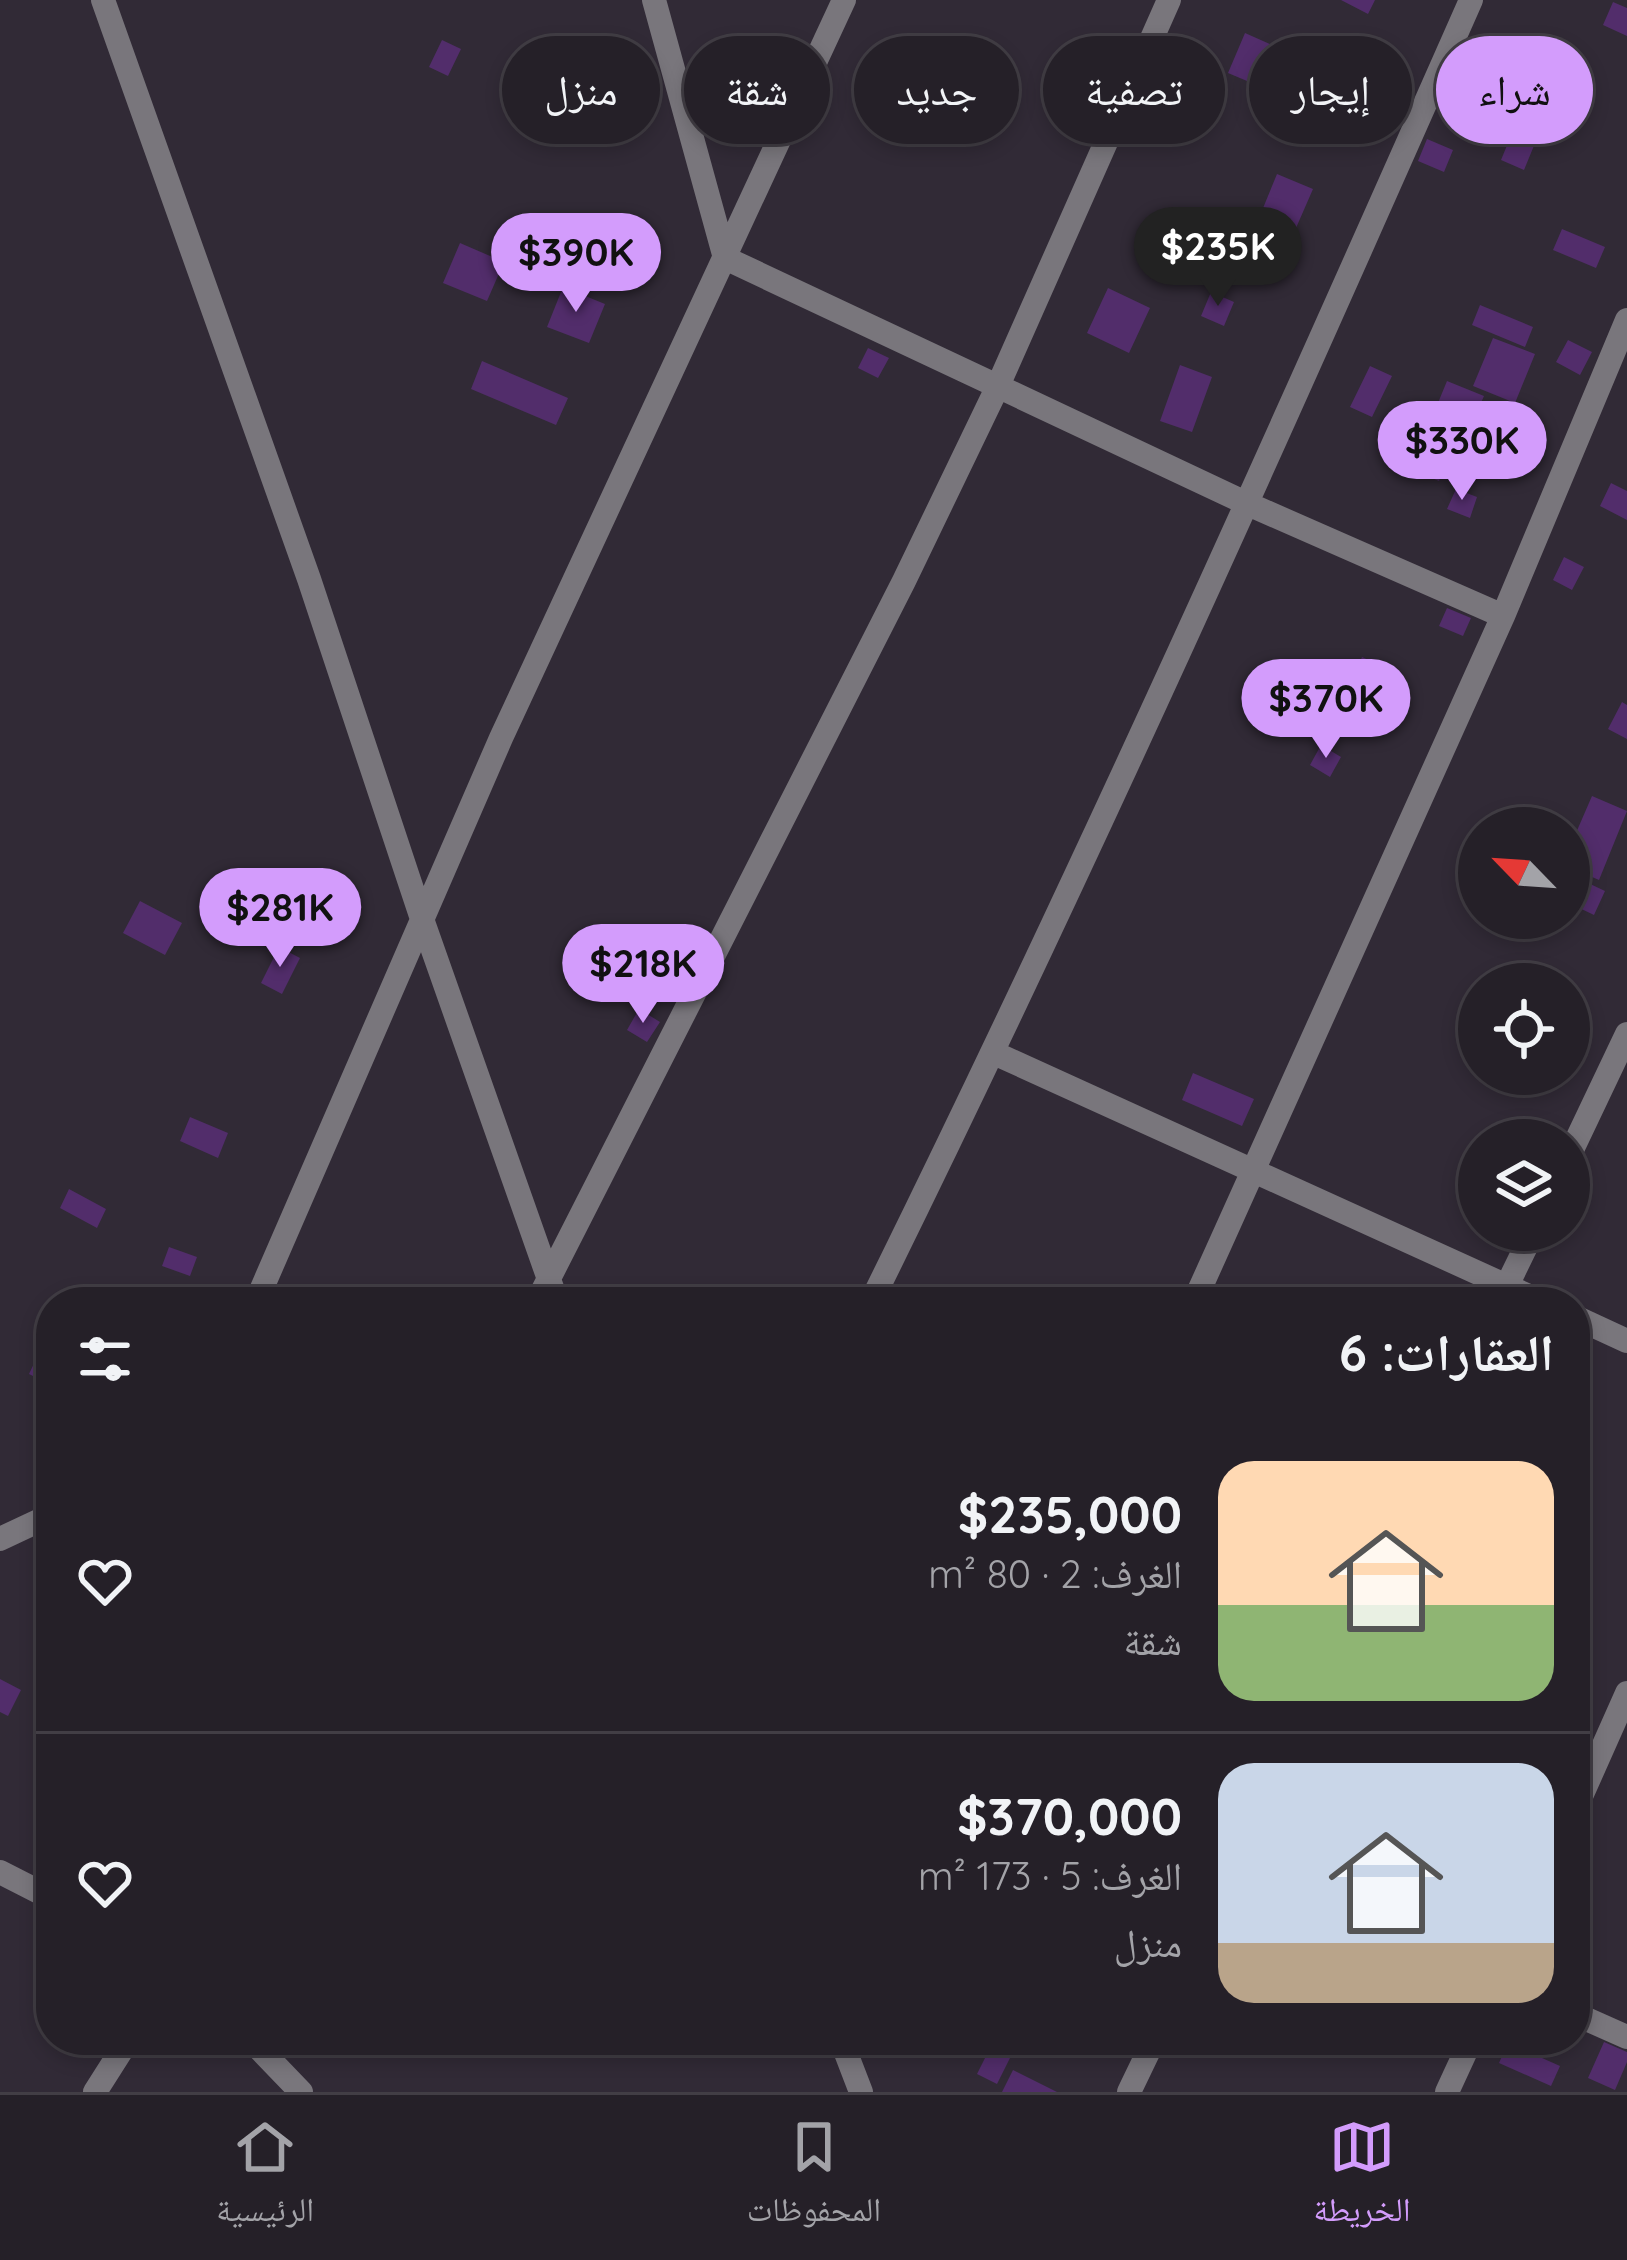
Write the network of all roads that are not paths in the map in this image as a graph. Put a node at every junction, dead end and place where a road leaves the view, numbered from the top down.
1 (103, 0) edge
2 (654, 0) edge
3 (844, 0) edge
4 (1169, 0) edge
5 (1471, 0) edge
6 (725, 258) junction
7 (1627, 320) edge
8 (997, 388) junction
9 (1248, 504) junction
10 (1504, 616) junction
11 (422, 919) junction
12 (1627, 1034) edge
13 (994, 1053) junction
14 (1587, 1119) edge
15 (1255, 1169) junction
16 (1524, 1251) edge
17 (263, 1287) edge
18 (545, 1287) edge
19 (552, 1287) edge
20 (879, 1287) edge
21 (1201, 1287) edge
22 (1489, 1287) edge
23 (1506, 1287) edge
24 (1590, 1324) edge
25 (1627, 1341) edge
26 (36, 1522) edge
27 (0, 1539) edge
28 (1627, 1693) edge
29 (1590, 1776) edge
30 (0, 1872) edge
31 (36, 1890) edge
32 (1590, 2021) edge
33 (1627, 2038) edge
34 (118, 2055) edge
35 (265, 2055) edge
36 (850, 2055) edge
37 (1147, 2055) edge
38 (1465, 2055) edge
39 (94, 2092) edge
40 (301, 2092) edge
41 (861, 2092) edge
42 (1129, 2092) edge
43 (1447, 2092) edge

1 - 11 street
2 - 6 street
3 - 6 street
4 - 8 street
5 - 9 street
6 - 8 street
6 - 11 street
7 - 10 street
8 - 9 street
8 - 19 street
9 - 10 street
9 - 13 street
10 - 15 street
11 - 17 street
11 - 18 street
12 - 14 street
13 - 15 street
13 - 20 street
15 - 21 street
15 - 22 street
16 - 23 street
24 - 25 street
26 - 27 street
28 - 29 street
30 - 31 street
32 - 33 street
34 - 39 street
35 - 40 street
36 - 41 street
37 - 42 street
38 - 43 street

